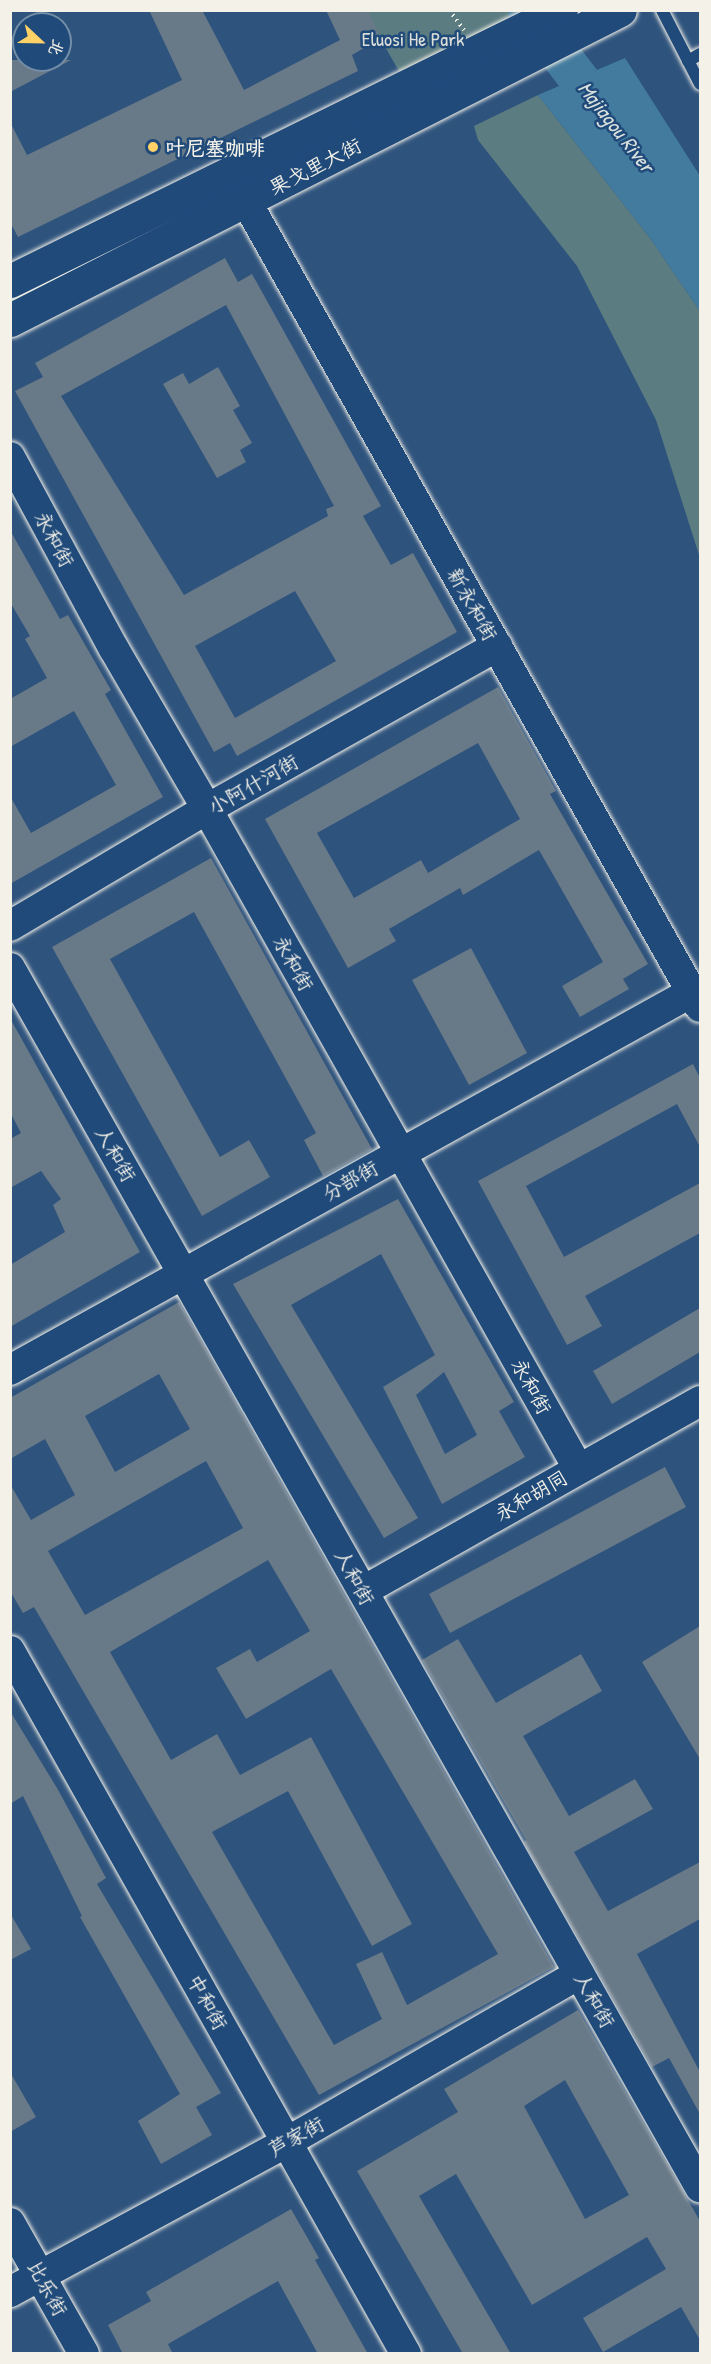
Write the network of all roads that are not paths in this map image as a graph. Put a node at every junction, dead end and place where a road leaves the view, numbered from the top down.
1 (561, 10) edge
2 (662, 10) edge
3 (614, 13) edge
4 (700, 54) edge
5 (688, 61) junction
6 (700, 84) edge
7 (421, 96) junction
8 (246, 201) junction
9 (10, 282) edge
10 (10, 320) edge
11 (10, 457) edge
12 (497, 646) junction
13 (207, 809) junction
14 (10, 926) edge
15 (10, 968) edge
16 (696, 1000) edge
17 (401, 1152) junction
18 (183, 1272) junction
19 (10, 1370) edge
20 (700, 1401) edge
21 (578, 1468) junction
22 (363, 1591) junction
23 (10, 1651) edge
24 (579, 1974) junction
25 (286, 2142) junction
26 (700, 2187) edge
27 (10, 2223) edge
28 (41, 2276) junction
29 (10, 2292) edge
30 (84, 2354) edge
31 (406, 2354) edge

1 - 7 main road, 果戈里大街
2 - 5 lane
3 - 7 main road, 果戈里大街
4 - 5 lane
5 - 6 lane
7 - 8 main road, 果戈里大街
7 - 9 main road, 果戈里大街
8 - 10 main road, 果戈里大街
8 - 12 street, 新永和街
11 - 13 street, 永和街
12 - 13 street, 小阿什河街
12 - 16 street, 新永和街
13 - 14 street, 小阿什河街
13 - 17 street, 永和街
15 - 18 street, 人和街
16 - 17 street, 分部街
17 - 18 street, 分部街
17 - 21 street, 永和街
18 - 19 street, 分部街
18 - 22 street, 人和街
20 - 21 street, 永和胡同
21 - 22 street, 永和胡同
22 - 24 street, 人和街
23 - 25 street, 中和街
24 - 25 street, 芦家街
24 - 26 street, 人和街
25 - 28 street, 芦家街
25 - 31 street, 中和街
27 - 28 street, 比乐街
28 - 29 street, 芦家街
28 - 30 street, 比乐街

